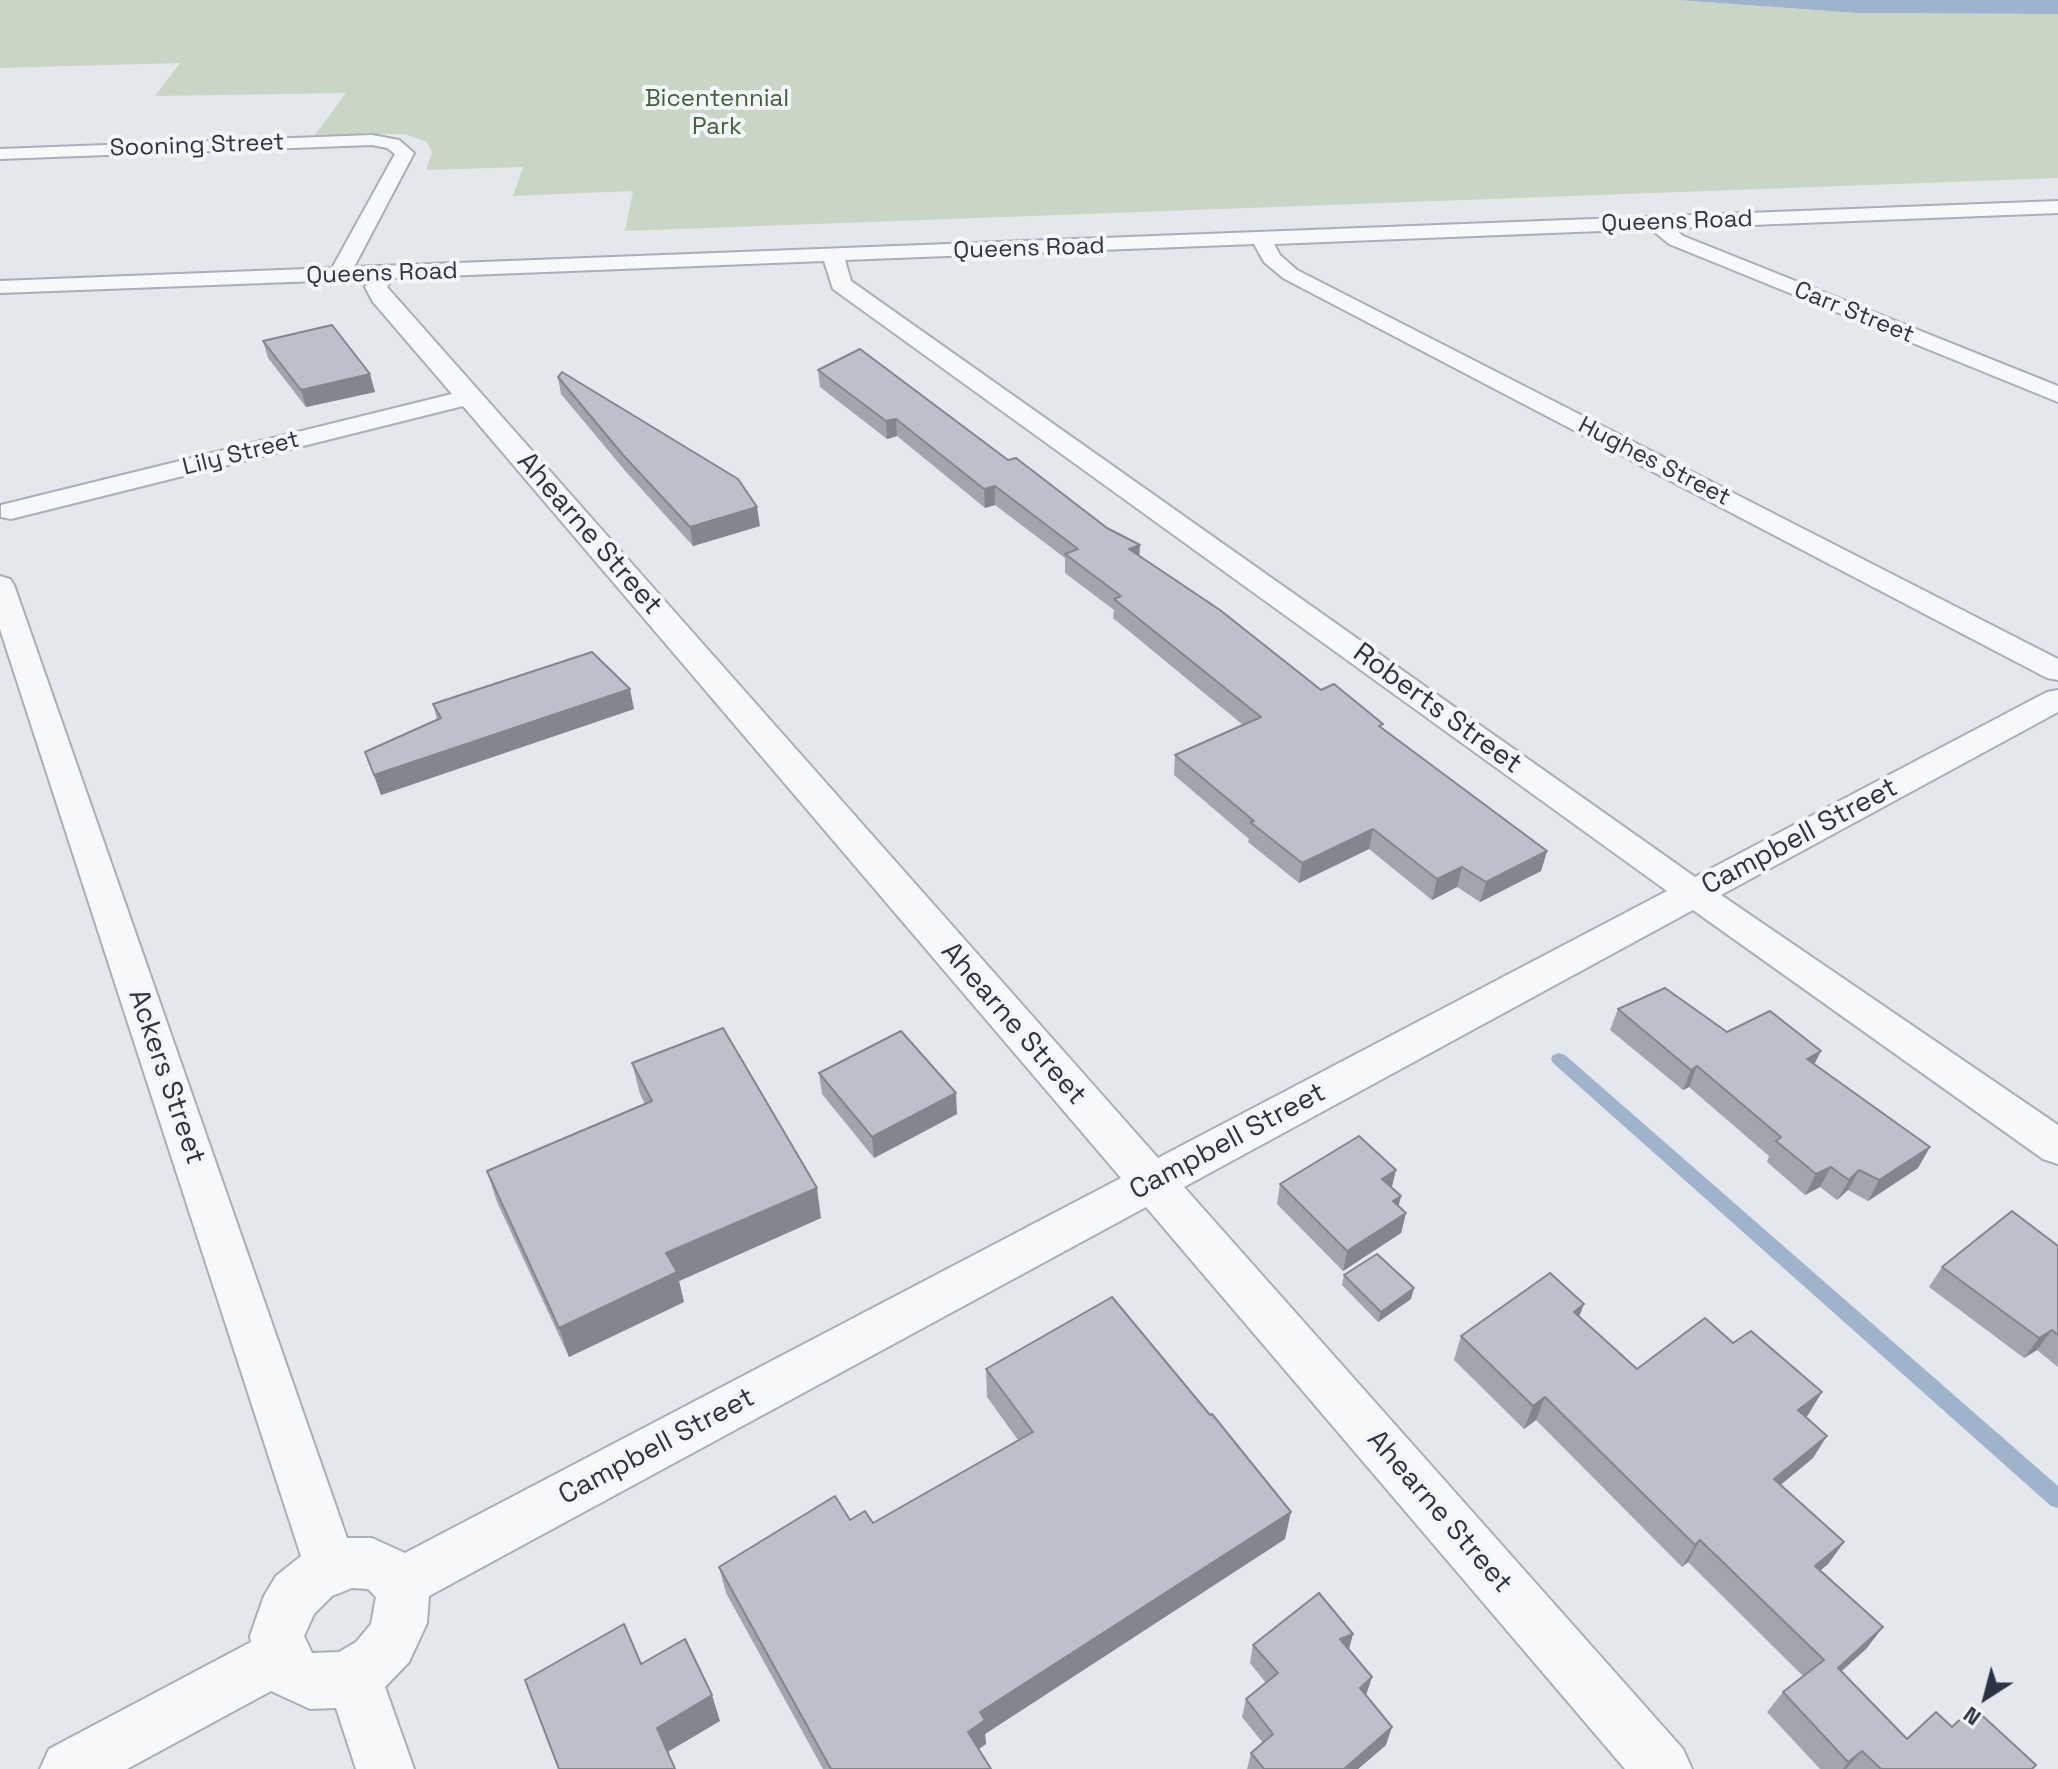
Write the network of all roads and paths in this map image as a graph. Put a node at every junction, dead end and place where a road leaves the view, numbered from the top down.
1 (0, 154) edge
2 (2058, 207) edge
3 (1656, 223) junction
4 (1262, 239) junction
5 (833, 256) junction
6 (385, 274) junction
7 (339, 275) junction
8 (0, 287) edge
9 (2058, 395) edge
10 (470, 397) junction
11 (4, 514) edge
12 (0, 585) edge
13 (2058, 671) edge
14 (2058, 699) edge
15 (1695, 894) junction
16 (2058, 1147) edge
17 (1150, 1183) junction
18 (331, 1568) junction
19 (399, 1584) junction
20 (280, 1656) junction
21 (353, 1675) junction
22 (69, 1769) edge
23 (385, 1769) edge
24 (1663, 1769) edge

1 - 7 street, Sooning Street
2 - 3 street, Queens Road
3 - 4 street, Queens Road
3 - 9 street, Carr Street
4 - 5 street, Queens Road
4 - 13 street, Hughes Street
5 - 6 street, Queens Road
5 - 15 street, Roberts Street
6 - 7 street, Queens Road
6 - 10 street, Ahearne Street
7 - 8 street, Queens Road
10 - 11 street, Lily Street
10 - 17 street, Ahearne Street
12 - 18 street, Ackers Street
14 - 15 street, Campbell Street
15 - 16 street, Roberts Street
15 - 17 street, Campbell Street
17 - 19 street, Campbell Street
17 - 24 street, Ahearne Street
18 - 19 street
18 - 20 street
19 - 21 street
20 - 21 street
20 - 22 street
21 - 23 street

